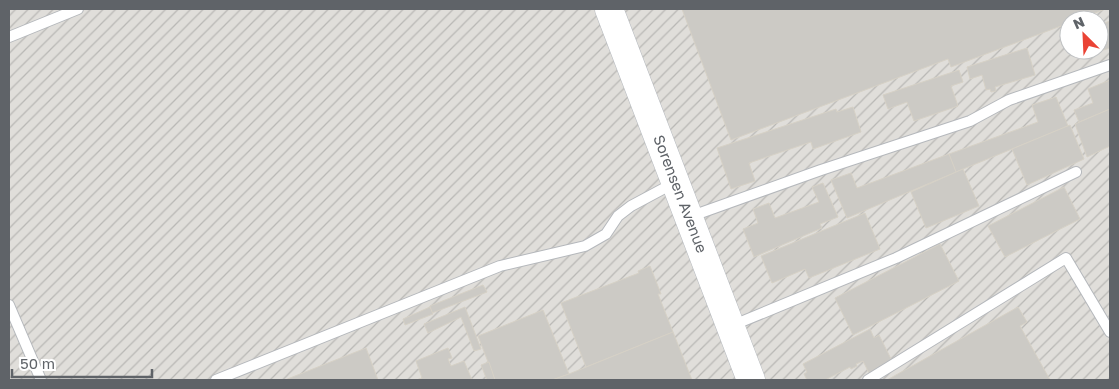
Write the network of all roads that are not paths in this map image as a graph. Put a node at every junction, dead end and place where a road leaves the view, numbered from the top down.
1 (78, 9) edge
2 (608, 9) edge
3 (9, 37) edge
4 (1110, 64) edge
5 (1076, 172) dead end
6 (675, 182) junction
7 (688, 217) junction
8 (9, 304) edge
9 (730, 327) junction
10 (1110, 332) edge
11 (41, 380) edge
12 (216, 380) edge
13 (751, 380) edge
14 (868, 380) edge

1 - 3 lane
2 - 6 street, Sorensen Avenue
4 - 7 lane
5 - 9 lane
6 - 7 street, Sorensen Avenue
6 - 12 lane
7 - 9 street, Sorensen Avenue
8 - 11 lane
9 - 13 street, Sorensen Avenue
10 - 14 lane

